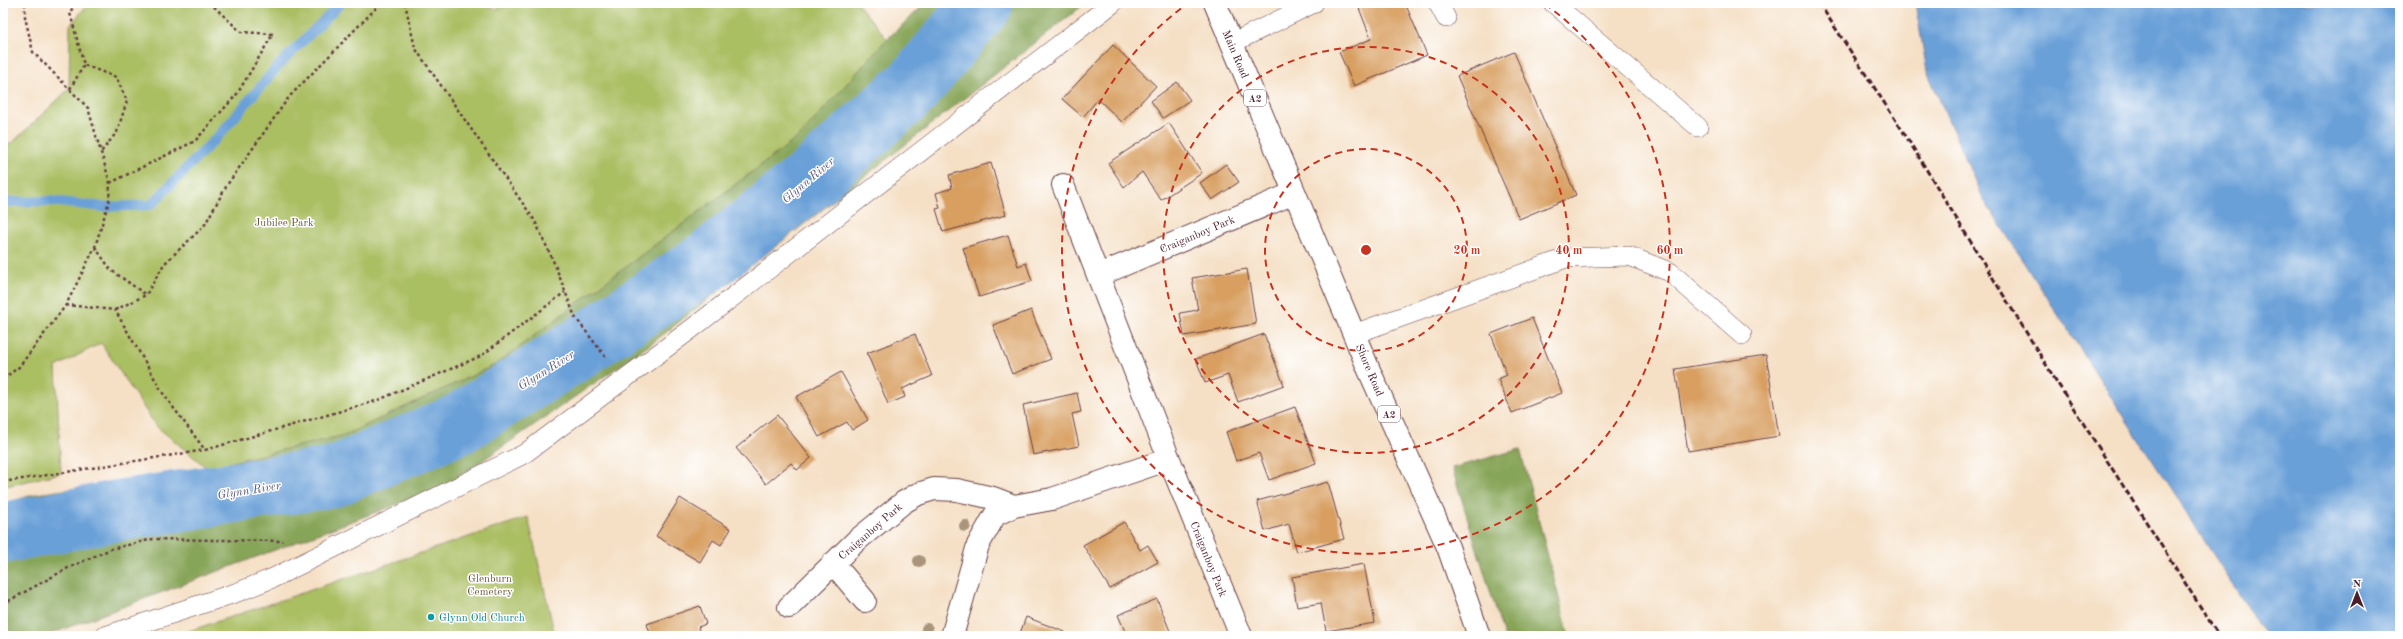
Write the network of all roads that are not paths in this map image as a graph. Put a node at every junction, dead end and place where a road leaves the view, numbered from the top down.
1 (1114, 3) edge
2 (1215, 3) edge
3 (1314, 3) edge
4 (1553, 3) edge
5 (1232, 43) junction
6 (1698, 127) dead end
7 (1063, 186) dead end
8 (1294, 193) junction
9 (1099, 275) junction
10 (1354, 334) junction
11 (1742, 335) dead end
12 (1169, 459) junction
13 (1014, 506) junction
14 (833, 563) junction
15 (865, 601) dead end
16 (789, 608) dead end
17 (105, 636) edge
18 (952, 636) edge
19 (1241, 636) edge
20 (1479, 636) edge

1 - 17 lane
2 - 5 street, Main Road / A2
3 - 5 lane
4 - 6 lane
5 - 8 street, Main Road / A2
7 - 9 street, Craiganboy Park
8 - 9 street, Craiganboy Park
8 - 10 street, Shore Road / A2
9 - 12 street, Craiganboy Park
10 - 11 lane
10 - 20 street, Shore Road / A2
12 - 13 street
12 - 19 street, Craiganboy Park
13 - 14 street, Craiganboy Park
13 - 18 street
14 - 15 street
14 - 16 street, Craiganboy Park

